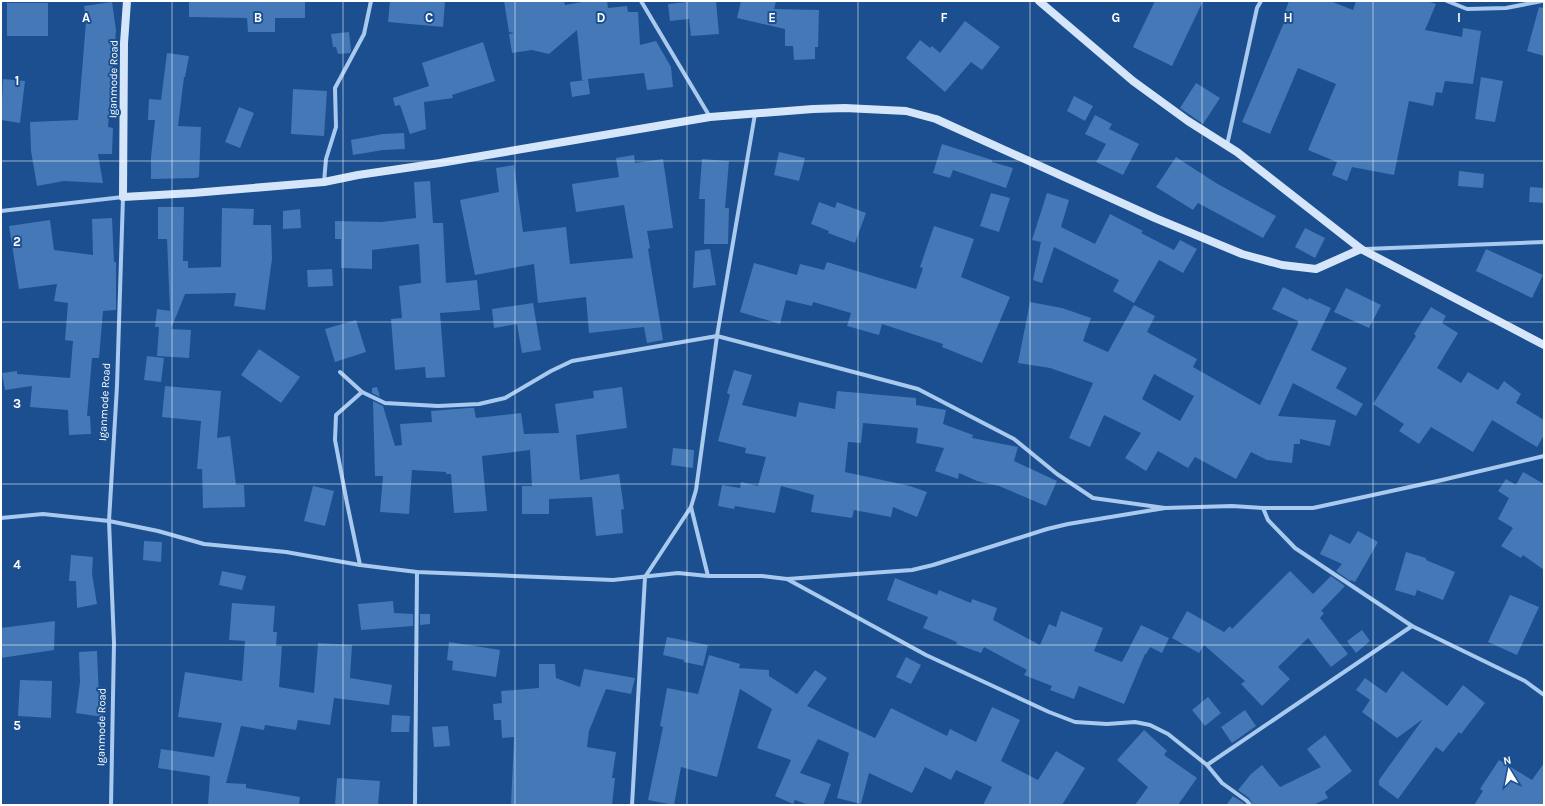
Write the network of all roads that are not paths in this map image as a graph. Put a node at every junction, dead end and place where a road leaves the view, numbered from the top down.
1 (127, 1) edge
2 (371, 1) edge
3 (641, 1) edge
4 (1261, 1) edge
5 (1447, 1) edge
6 (1542, 1) edge
7 (1043, 3) edge
8 (755, 114) junction
9 (710, 117) junction
10 (1227, 145) junction
11 (324, 182) junction
12 (123, 197) junction
13 (1, 211) edge
14 (1544, 242) edge
15 (1361, 249) junction
16 (717, 336) junction
17 (1544, 345) edge
18 (340, 372) dead end
19 (362, 392) junction
20 (1544, 456) edge
21 (691, 507) junction
22 (1165, 508) junction
23 (1263, 508) junction
24 (1, 518) edge
25 (109, 521) junction
26 (360, 565) junction
27 (417, 572) junction
28 (708, 576) junction
29 (645, 577) junction
30 (787, 579) junction
31 (1412, 626) junction
32 (1544, 695) edge
33 (1207, 765) junction
34 (111, 805) edge
35 (415, 805) edge
36 (632, 805) edge
37 (1250, 805) edge

1 - 12 street, Iganmode Road
2 - 11 street
3 - 9 street
4 - 10 street
5 - 6 street
7 - 10 street
8 - 9 street
8 - 15 street
8 - 16 street
9 - 11 street
10 - 15 street
11 - 12 street
12 - 13 street
12 - 25 street, Iganmode Road
14 - 15 street
15 - 17 street
16 - 19 street
16 - 21 street
16 - 22 street
18 - 19 street
19 - 26 street
20 - 23 street
21 - 28 street
21 - 29 street
22 - 23 street
22 - 30 street
23 - 31 street
24 - 25 street
25 - 26 street
25 - 34 street, Iganmode Road
26 - 27 street
27 - 29 street
27 - 35 street
28 - 29 street
28 - 30 street
29 - 36 street
30 - 33 street
31 - 32 street
31 - 33 street
33 - 37 street

